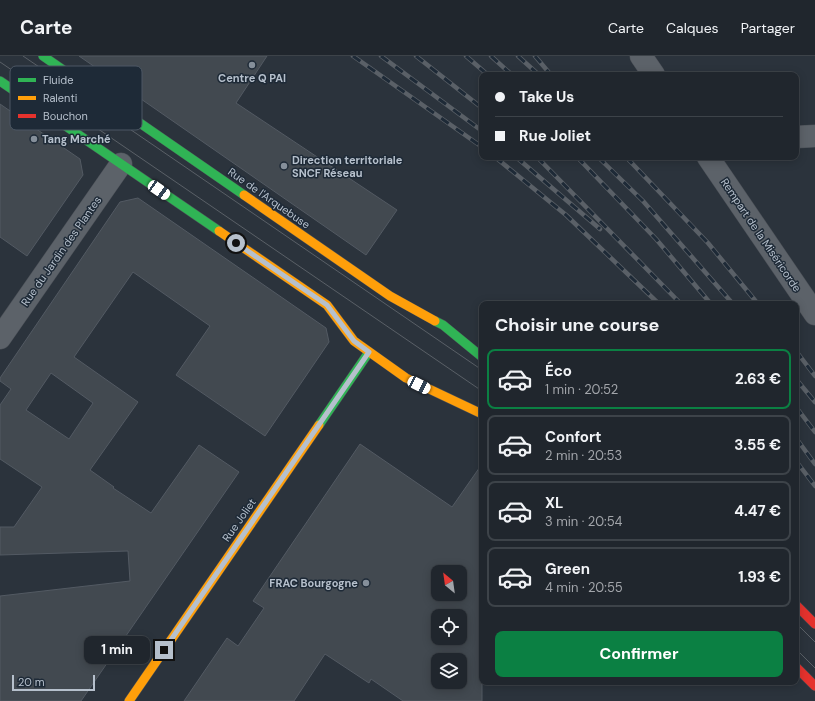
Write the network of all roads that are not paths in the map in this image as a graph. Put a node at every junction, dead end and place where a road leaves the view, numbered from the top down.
1 (43, 56) edge
2 (641, 56) edge
3 (57, 66) edge
4 (652, 72) edge
5 (0, 81) edge
6 (10, 88) edge
7 (142, 124) edge
8 (71, 130) edge
9 (815, 136) edge
10 (799, 137) edge
11 (710, 160) edge
12 (120, 164) junction
13 (815, 314) edge
14 (0, 338) edge
15 (369, 352) junction
16 (479, 354) edge
17 (479, 413) edge
18 (799, 608) edge
19 (815, 624) edge
20 (799, 670) edge
21 (815, 686) edge
22 (129, 701) edge

1 - 3 main road, Rue de l'Arquebuse
2 - 4 street
5 - 6 main road
7 - 16 main road, Rue de l'Arquebuse
8 - 12 main road
9 - 10 street
11 - 13 street, Rempart de la Miséricorde
12 - 14 street, Rue du Jardin des Plantes
12 - 15 main road
15 - 17 main road
15 - 22 main road, Rue Joliet
18 - 19 main road
20 - 21 main road

